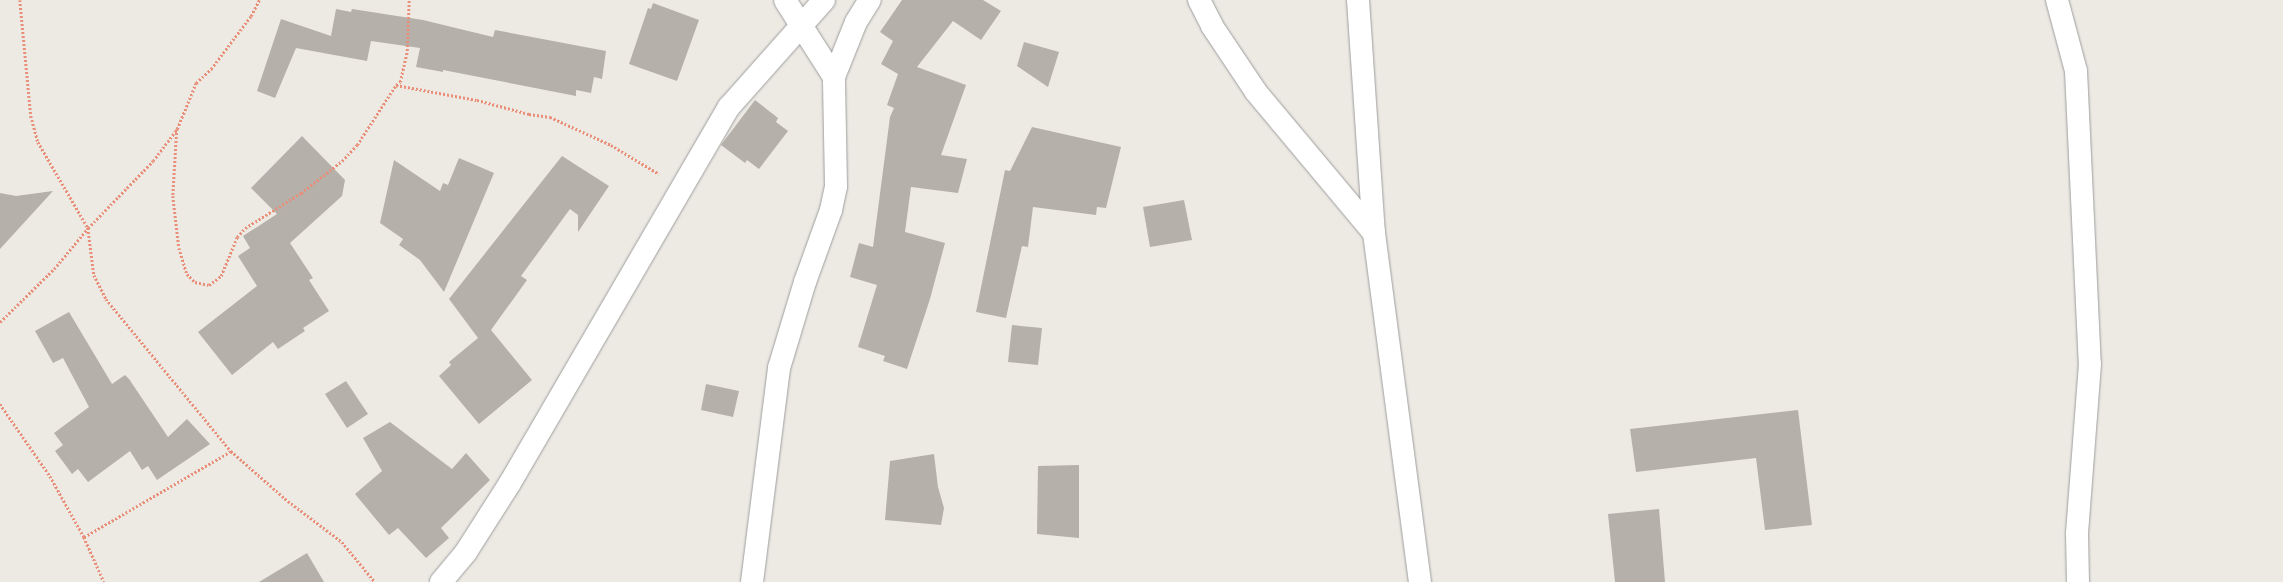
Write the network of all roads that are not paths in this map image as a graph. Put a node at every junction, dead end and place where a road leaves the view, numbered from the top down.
1 (785, 0) edge
2 (824, 0) edge
3 (870, 0) edge
4 (1199, 0) edge
5 (1358, 0) edge
6 (2057, 0) edge
7 (800, 26) junction
8 (834, 77) junction
9 (1374, 233) junction
10 (441, 582) edge
11 (752, 582) edge
12 (1420, 582) edge
13 (2078, 582) edge

1 - 7 street
2 - 7 street
3 - 8 street
4 - 9 street
5 - 9 street
6 - 13 street
7 - 8 street
7 - 10 street
8 - 11 street
9 - 12 street

